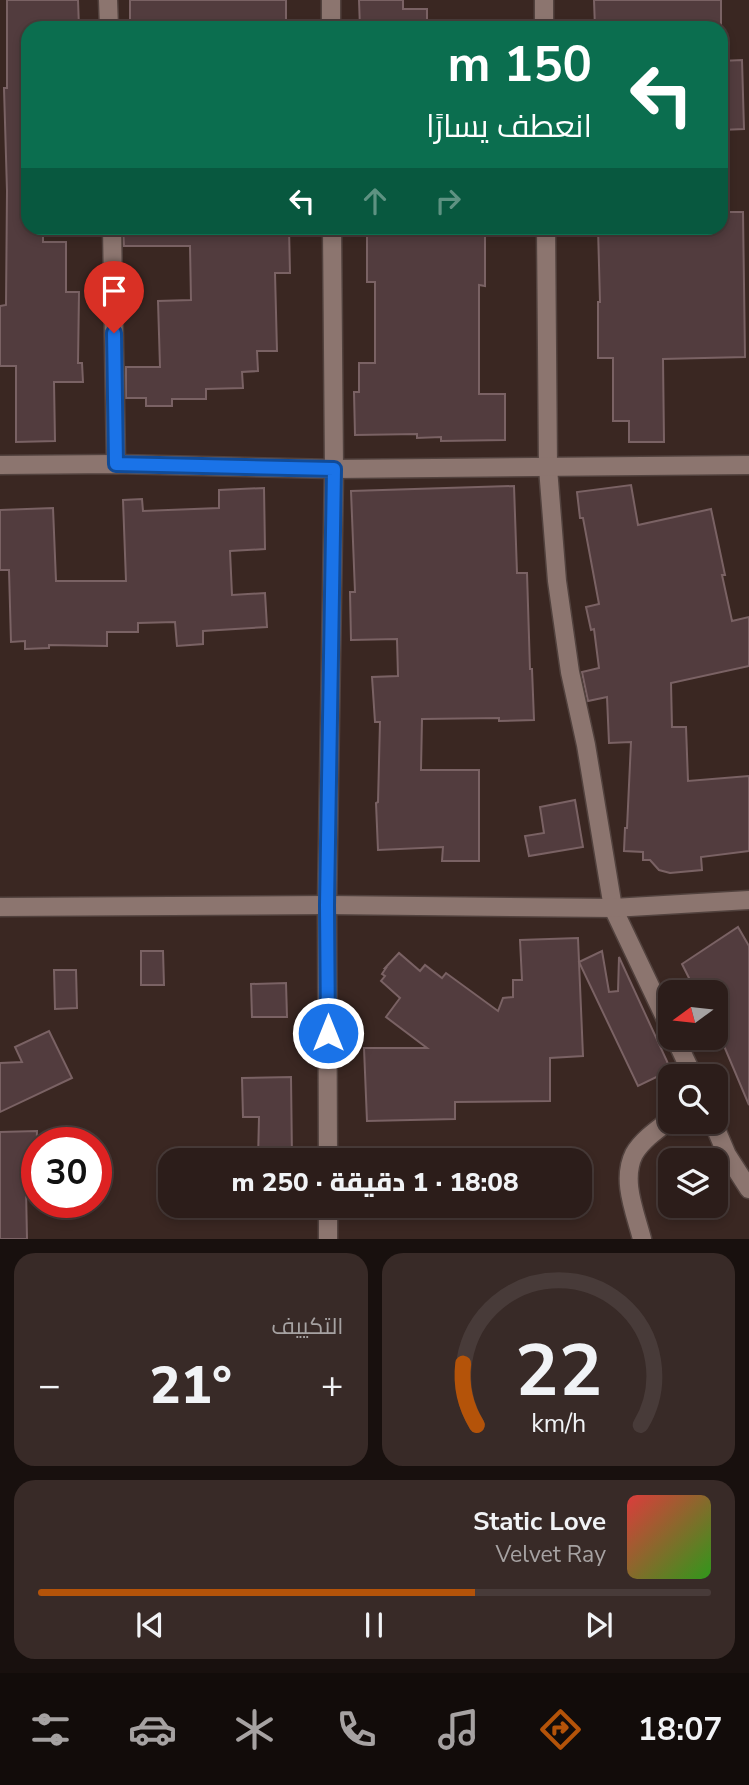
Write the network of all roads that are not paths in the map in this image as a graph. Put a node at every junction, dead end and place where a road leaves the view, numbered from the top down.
1 (108, 0) edge
2 (331, 0) edge
3 (544, 0) edge
4 (109, 21) edge
5 (331, 21) edge
6 (544, 21) edge
7 (112, 235) edge
8 (332, 235) edge
9 (546, 235) edge
10 (116, 464) junction
11 (0, 465) edge
12 (749, 465) edge
13 (548, 468) junction
14 (334, 469) junction
15 (749, 900) edge
16 (327, 905) junction
17 (0, 907) edge
18 (613, 908) junction
19 (658, 1003) edge
20 (658, 1128) edge
21 (718, 1134) edge
22 (328, 1148) edge
23 (749, 1189) edge
24 (328, 1218) edge
25 (328, 1239) edge
26 (642, 1239) edge

1 - 4 street
2 - 5 street
3 - 6 street
7 - 10 street
8 - 14 street
9 - 13 street
10 - 11 street
10 - 14 street
12 - 13 street
13 - 14 street
13 - 18 street
14 - 16 street
15 - 18 street
16 - 17 street
16 - 18 street
16 - 22 street
18 - 19 street
20 - 26 street
21 - 23 street
24 - 25 street

